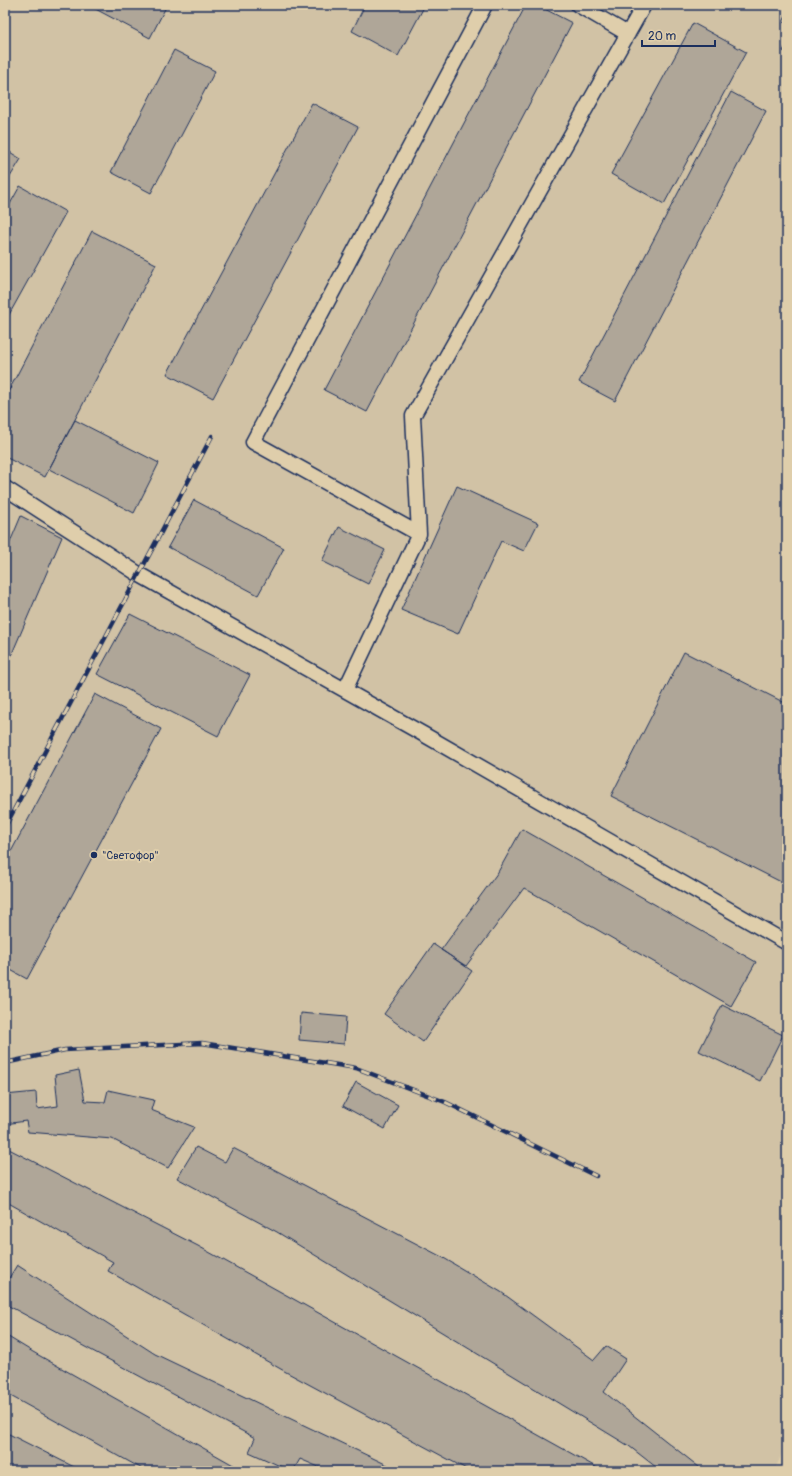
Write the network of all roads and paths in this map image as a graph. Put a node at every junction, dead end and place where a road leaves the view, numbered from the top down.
1 (485, 5) edge
2 (578, 5) edge
3 (644, 5) edge
4 (628, 34) junction
5 (5, 488) edge
6 (419, 534) junction
7 (345, 690) junction
8 (787, 943) edge

1 - 6 lane
2 - 4 lane
3 - 4 lane
4 - 6 lane
5 - 7 lane
6 - 7 lane
7 - 8 lane

